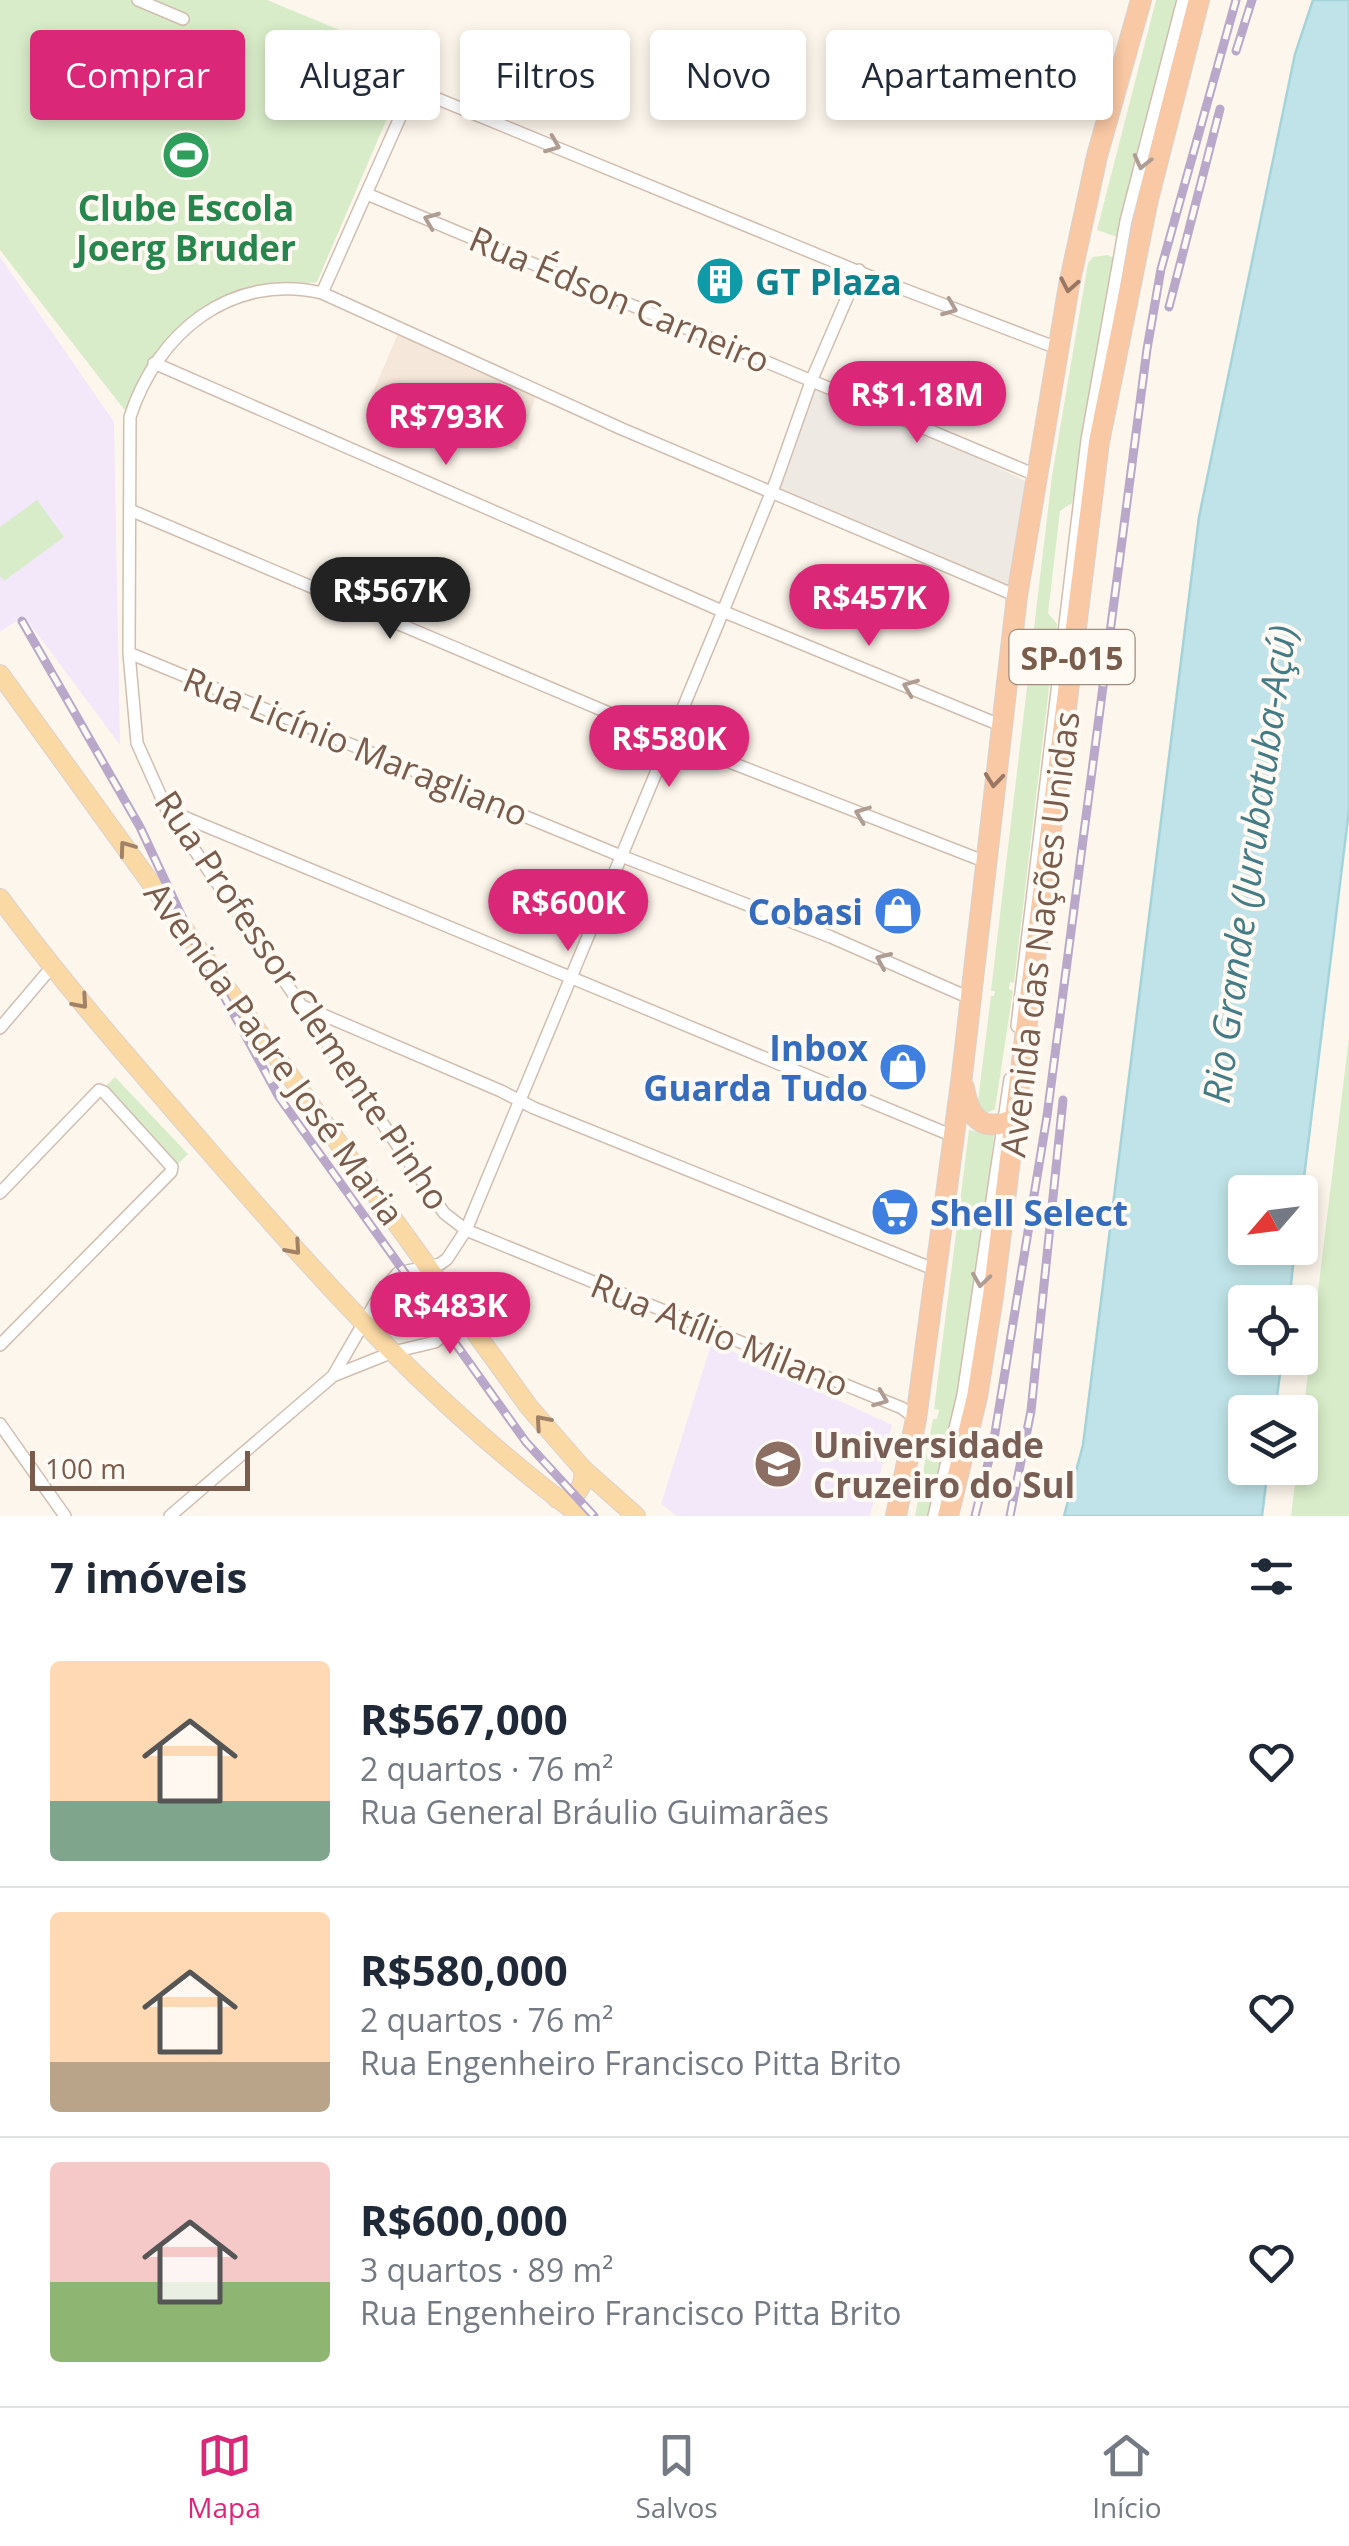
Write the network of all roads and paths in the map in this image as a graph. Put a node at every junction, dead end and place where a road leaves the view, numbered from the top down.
1 (138, 0) edge
2 (1141, 0) edge
3 (1183, 0) edge
4 (1199, 0) edge
5 (183, 19) dead end
6 (367, 194) junction
7 (859, 270) junction
8 (322, 294) junction
9 (1057, 348) junction
10 (154, 364) junction
11 (812, 379) junction
12 (1038, 476) junction
13 (771, 490) junction
14 (130, 510) junction
15 (1017, 596) junction
16 (722, 611) junction
17 (129, 652) junction
18 (0, 674) edge
19 (1000, 725) junction
20 (668, 738) junction
21 (167, 810) junction
22 (621, 856) junction
23 (986, 862) junction
24 (0, 898) edge
25 (51, 968) junction
26 (569, 977) junction
27 (972, 999) junction
28 (300, 1005) junction
29 (2, 1022) edge
30 (962, 1075) junction
31 (518, 1100) junction
32 (1009, 1122) junction
33 (953, 1136) junction
34 (0, 1193) edge
35 (466, 1230) junction
36 (430, 1268) junction
37 (936, 1270) junction
38 (459, 1309) junction
39 (364, 1325) junction
40 (0, 1345) edge
41 (393, 1352) junction
42 (333, 1376) junction
43 (916, 1418) junction
44 (0, 1424) edge
45 (583, 1469) junction
46 (558, 1499) junction
47 (66, 1516) edge
48 (170, 1516) edge
49 (581, 1516) edge
50 (636, 1516) edge
51 (896, 1516) edge
52 (934, 1516) edge
53 (948, 1516) edge

1 - 5 street
2 -> 9 highway, Avenida das Nações Unidas / SP-015
3 -> 32 street
4 - 32 highway, Avenida das Nações Unidas / SP-015
6 -> 7 street
6 - 8 street
11 -> 6 street, Rua Édson Carneiro
7 -> 9 street
7 - 11 street
8 - 10 street, Rua Professor Clemente Pinho
8 - 13 street, Rua Professor Clemente Pinho
9 - 12 highway, Avenida das Nações Unidas / SP-015
10 - 14 street, Rua Professor Clemente Pinho
10 - 16 street
11 - 12 street, Rua Édson Carneiro
11 - 13 street
12 - 15 highway, Avenida das Nações Unidas / SP-015
13 - 15 street, Rua Professor Clemente Pinho
13 - 16 street
14 - 17 street, Rua Professor Clemente Pinho
14 - 20 street
15 - 19 highway, Avenida das Nações Unidas / SP-015
19 -> 16 street
16 - 20 street
17 - 21 street, Rua Professor Clemente Pinho
17 - 22 street, Rua Licínio Maragliano
36 -> 18 main road, Avenida Padre José Maria
19 -> 23 highway, Avenida das Nações Unidas / SP-015
20 - 22 street
23 -> 20 street
21 - 26 street
21 - 28 street, Rua Professor Clemente Pinho
22 - 26 street
27 -> 22 street, Rua Licínio Maragliano
23 - 27 highway, Avenida das Nações Unidas / SP-015
24 - 25 main road
25 - 29 street
25 -> 39 main road
26 - 31 street
26 - 33 street
27 - 30 highway, Avenida das Nações Unidas / SP-015
28 - 31 street
28 - 35 street, Rua Professor Clemente Pinho
30 - 32 highway
30 - 33 highway, Avenida das Nações Unidas / SP-015
31 - 35 street
31 - 37 street
32 -> 52 street
32 - 53 highway, Avenida das Nações Unidas / SP-015
33 - 37 highway, Avenida das Nações Unidas / SP-015
34 - 40 street
35 - 36 street
35 -> 43 street, Rua Atílio Milano
36 - 38 main road, Avenida Padre José Maria
36 - 39 street
37 - 43 highway, Avenida das Nações Unidas / SP-015
38 - 41 street
45 -> 38 main road, Avenida Padre José Maria
39 - 41 main road
39 - 42 street
41 - 42 street
41 - 46 main road
42 - 48 street
43 - 51 highway, Avenida das Nações Unidas / SP-015
44 - 47 street
45 - 46 main road
45 - 50 main road, Avenida Padre José Maria
46 - 49 main road

